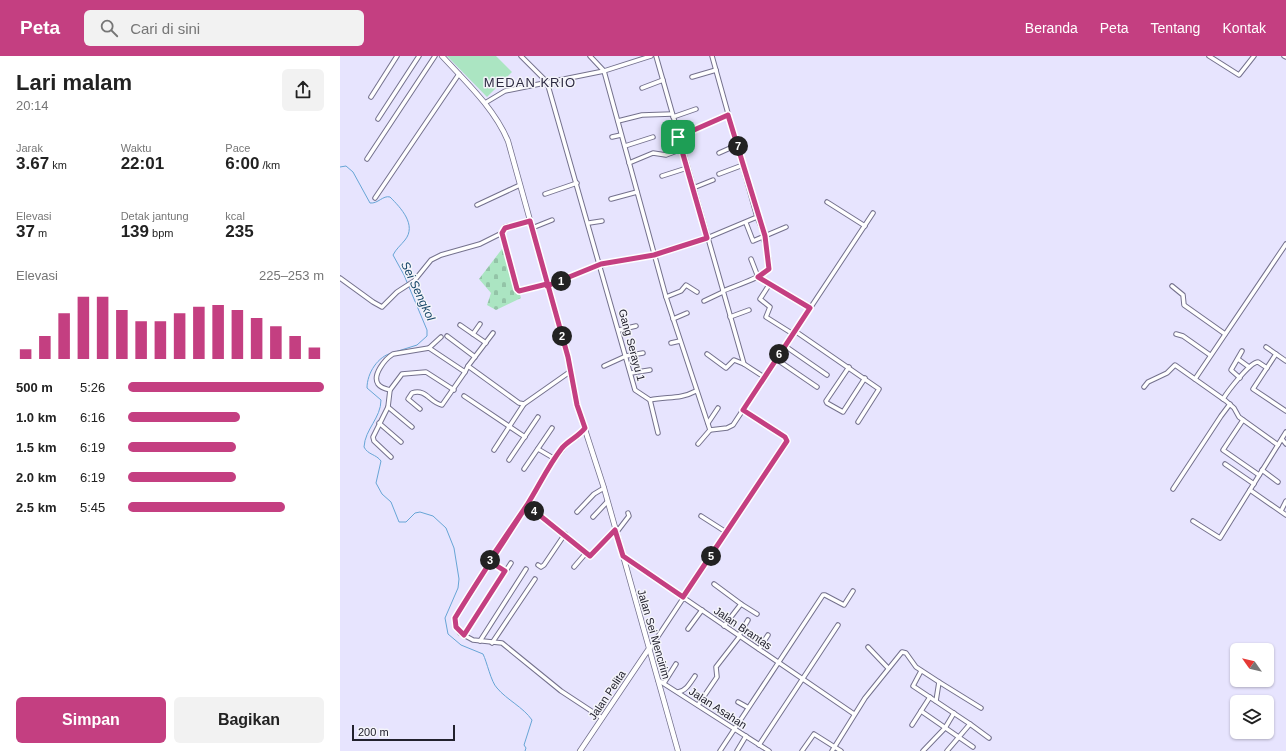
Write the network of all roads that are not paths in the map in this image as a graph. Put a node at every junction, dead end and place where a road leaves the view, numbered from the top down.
1 (398, 56) edge
2 (419, 56) edge
3 (436, 56) edge
4 (442, 56) edge
5 (521, 56) edge
6 (590, 56) edge
7 (651, 56) edge
8 (656, 56) edge
9 (712, 56) edge
10 (1209, 56) edge
11 (1254, 56) edge
12 (716, 70) junction
13 (604, 71) junction
14 (459, 74) junction
15 (692, 77) dead end
16 (663, 80) junction
17 (547, 82) junction
18 (642, 88) dead end
19 (371, 97) dead end
20 (485, 103) junction
21 (696, 109) dead end
22 (728, 115) junction
23 (673, 116) junction
24 (378, 119) dead end
25 (618, 121) junction
26 (621, 135) junction
27 (612, 137) dead end
28 (653, 137) dead end
29 (678, 137) junction
30 (737, 145) junction
31 (625, 146) junction
32 (682, 149) junction
33 (719, 153) dead end
34 (367, 158) dead end
35 (629, 163) junction
36 (743, 165) junction
37 (687, 168) junction
38 (719, 174) dead end
39 (662, 176) dead end
40 (713, 180) dead end
41 (577, 183) junction
42 (520, 185) junction
43 (692, 188) junction
44 (637, 192) junction
45 (545, 194) dead end
46 (376, 198) dead end
47 (611, 199) dead end
48 (827, 202) dead end
49 (477, 205) dead end
50 (873, 213) dead end
51 (758, 216) junction
52 (552, 220) dead end
53 (530, 221) junction
54 (602, 221) dead end
55 (589, 223) junction
56 (746, 223) junction
57 (865, 226) junction
58 (786, 227) dead end
59 (532, 228) junction
60 (502, 233) junction
61 (764, 236) junction
62 (707, 238) junction
63 (1286, 244) edge
64 (654, 255) junction
65 (751, 259) dead end
66 (601, 264) junction
67 (758, 277) junction
68 (340, 278) edge
69 (547, 285) junction
70 (769, 285) junction
71 (1172, 286) dead end
72 (723, 291) junction
73 (697, 292) dead end
74 (666, 297) junction
75 (704, 301) dead end
76 (810, 308) junction
77 (749, 310) dead end
78 (688, 313) dead end
79 (730, 317) junction
80 (673, 319) junction
81 (480, 324) dead end
82 (460, 325) dead end
83 (636, 326) dead end
84 (619, 330) junction
85 (493, 333) dead end
86 (794, 333) junction
87 (473, 334) junction
88 (1176, 334) dead end
89 (1225, 334) junction
90 (447, 336) dead end
91 (441, 337) dead end
92 (680, 341) junction
93 (486, 343) junction
94 (671, 343) dead end
95 (785, 346) junction
96 (1266, 347) dead end
97 (429, 348) junction
98 (1242, 350) dead end
99 (643, 353) dead end
100 (707, 354) dead end
101 (1276, 354) junction
102 (1210, 355) junction
103 (626, 356) junction
104 (475, 357) junction
105 (776, 359) junction
106 (1238, 359) junction
107 (1286, 361) edge
108 (744, 364) junction
109 (468, 366) junction
110 (604, 366) dead end
111 (849, 367) junction
112 (1249, 367) junction
113 (1267, 368) junction
114 (650, 370) dead end
115 (571, 371) junction
116 (465, 372) junction
117 (631, 373) junction
118 (827, 375) dead end
119 (764, 377) junction
120 (865, 378) junction
121 (1240, 378) junction
122 (1195, 379) junction
123 (817, 387) dead end
124 (1144, 387) dead end
125 (390, 390) junction
126 (454, 390) junction
127 (696, 391) junction
128 (464, 396) dead end
129 (1223, 399) junction
130 (650, 400) junction
131 (524, 404) junction
132 (1230, 404) junction
133 (388, 406) junction
134 (718, 408) dead end
135 (420, 409) dead end
136 (743, 410) junction
137 (1286, 411) edge
138 (538, 418) dead end
139 (1243, 420) junction
140 (858, 422) dead end
141 (379, 423) junction
142 (708, 423) junction
143 (509, 426) junction
144 (412, 427) dead end
145 (552, 428) dead end
146 (585, 428) junction
147 (710, 430) junction
148 (1286, 432) edge
149 (658, 433) dead end
150 (525, 437) junction
151 (1282, 440) junction
152 (401, 442) dead end
153 (698, 444) dead end
154 (1286, 444) edge
155 (1278, 445) junction
156 (538, 449) junction
157 (494, 450) dead end
158 (390, 457) dead end
159 (554, 459) junction
160 (509, 460) dead end
161 (1224, 464) dead end
162 (524, 468) dead end
163 (1262, 470) junction
164 (1259, 475) junction
165 (1278, 482) dead end
166 (1254, 484) junction
167 (604, 488) junction
168 (1173, 489) dead end
169 (1250, 490) junction
170 (1286, 501) edge
171 (607, 502) junction
172 (527, 505) junction
173 (1281, 511) junction
174 (577, 512) dead end
175 (628, 513) dead end
176 (1286, 515) edge
177 (701, 516) dead end
178 (593, 517) dead end
179 (1193, 521) dead end
180 (616, 531) junction
181 (726, 532) junction
182 (565, 534) junction
183 (586, 553) junction
184 (623, 556) junction
185 (489, 561) junction
186 (511, 563) dead end
187 (538, 565) dead end
188 (574, 567) dead end
189 (526, 569) dead end
190 (505, 571) junction
191 (535, 579) dead end
192 (714, 584) dead end
193 (853, 591) dead end
194 (683, 597) junction
195 (741, 604) junction
196 (702, 610) junction
197 (757, 614) dead end
198 (748, 620) dead end
199 (838, 625) dead end
200 (724, 626) junction
201 (688, 629) dead end
202 (464, 635) junction
203 (768, 635) dead end
204 (740, 636) junction
205 (480, 641) junction
206 (492, 643) junction
207 (868, 647) dead end
208 (759, 649) junction
209 (648, 650) junction
210 (778, 662) junction
211 (676, 664) dead end
212 (888, 668) junction
213 (921, 671) junction
214 (695, 676) dead end
215 (802, 679) junction
216 (658, 680) junction
217 (940, 682) junction
218 (664, 683) junction
219 (678, 692) junction
220 (930, 697) junction
221 (936, 701) junction
222 (738, 702) dead end
223 (698, 705) junction
224 (747, 708) junction
225 (981, 708) dead end
226 (921, 711) junction
227 (954, 713) junction
228 (854, 714) junction
229 (602, 718) junction
230 (970, 724) junction
231 (912, 725) dead end
232 (734, 728) junction
233 (945, 728) junction
234 (746, 736) junction
235 (960, 738) junction
236 (989, 738) dead end
237 (760, 745) junction
238 (973, 747) dead end
239 (677, 749) edge
240 (833, 749) edge
241 (767, 750) edge
242 (580, 751) edge
243 (720, 751) edge
244 (737, 751) edge
245 (802, 751) edge
246 (840, 751) edge
247 (922, 751) edge
248 (947, 751) edge

1 - 19 street
2 - 24 street
3 - 34 street
4 - 14 street, Jalan Sei Mencirim
5 - 17 street
6 - 13 street
7 - 13 street
8 - 16 street
9 - 12 street
10 - 11 street
12 - 15 street
12 - 22 street
13 - 17 street
13 - 25 street
14 - 20 street, Jalan Sei Mencirim
14 - 46 street
16 - 18 street
16 - 23 street
17 - 20 street
17 - 41 street, Gang Serayu 1
20 - 42 street, Jalan Sei Mencirim
21 - 23 street
22 - 29 street
22 - 30 street
23 - 25 street
23 - 29 street
25 - 26 street
26 - 27 street
26 - 31 street
28 - 31 street
29 - 32 street
30 - 33 street
30 - 36 street
31 - 35 street
32 - 35 street
32 - 37 street
35 - 44 street
36 - 38 street
36 - 51 street
37 - 39 street
37 - 43 street
40 - 43 street
41 - 45 street
41 - 55 street, Gang Serayu 1
42 - 49 street
42 - 53 street, Jalan Sei Mencirim
43 - 62 street
44 - 47 street
44 - 64 street
48 - 57 street
50 - 57 street
51 - 56 street
51 - 61 street
52 - 59 street
53 - 59 street, Jalan Sei Mencirim
53 - 60 street
54 - 55 street
55 - 66 street, Gang Serayu 1
56 - 61 street
56 - 62 street
57 - 76 street
58 - 61 street
59 - 69 street, Jalan Sei Mencirim
60 - 68 street
60 - 69 street
61 - 67 street
62 - 64 street
62 - 72 street
63 - 89 street
64 - 66 street
64 - 74 street
65 - 67 street
66 - 69 street
66 - 84 street, Gang Serayu 1
67 - 70 street
67 - 72 street
69 - 115 street, Jalan Sei Mencirim
70 - 76 street
70 - 86 street
71 - 89 street
72 - 75 street
72 - 79 street
73 - 74 street
74 - 80 street
76 - 86 street
77 - 79 street
78 - 80 street
79 - 108 street
80 - 92 street
81 - 87 street
82 - 87 street
83 - 84 street
84 - 103 street, Gang Serayu 1
85 - 93 street
86 - 95 street
86 - 111 street
87 - 93 street
88 - 102 street
89 - 102 street
90 - 104 street
91 - 97 street
92 - 94 street
92 - 127 street
93 - 104 street
95 - 105 street
95 - 118 street
96 - 101 street
97 - 116 street
97 - 125 street
98 - 106 street
99 - 103 street
100 - 108 street
101 - 107 street
101 - 113 street
102 - 122 street
103 - 110 street
103 - 117 street, Gang Serayu 1
104 - 109 street
105 - 119 street
105 - 123 street
106 - 112 street
106 - 121 street
108 - 119 street
109 - 116 street
109 - 131 street
111 - 120 street
111 - 120 street
112 - 113 street
112 - 121 street
113 - 137 street
114 - 117 street
115 - 131 street
115 - 146 street, Jalan Sei Mencirim
116 - 126 street
117 - 130 street, Gang Serayu 1
119 - 136 street
120 - 140 street
121 - 129 street
122 - 124 street
122 - 129 street
125 - 126 street
125 - 133 street
126 - 135 street
127 - 130 street
127 - 142 street
128 - 143 street
129 - 132 street
130 - 149 street
131 - 143 street
132 - 139 street
132 - 168 street
133 - 141 street
133 - 144 street
134 - 142 street
136 - 147 street
136 - 181 street
138 - 150 street
139 - 155 street
139 - 164 street
141 - 152 street
141 - 158 street
142 - 147 street
143 - 150 street
143 - 157 street
145 - 156 street
146 - 159 street
146 - 167 street, Jalan Sei Mencirim
147 - 153 street
148 - 151 street
150 - 160 street
151 - 154 street
151 - 155 street
155 - 163 street
156 - 159 street
156 - 162 street
159 - 172 street
161 - 166 street
163 - 164 street
163 - 165 street
164 - 166 street
166 - 169 street
167 - 171 street, Jalan Sei Mencirim
167 - 174 street
169 - 173 street
169 - 179 street
170 - 173 street
171 - 178 street
171 - 180 street, Jalan Sei Mencirim
172 - 182 street
172 - 185 street
173 - 176 street
175 - 180 street
177 - 181 street
180 - 183 street
180 - 184 street, Jalan Sei Mencirim
181 - 194 street
182 - 183 street
182 - 187 street
183 - 188 street
184 - 194 street, Jalan Brantas
184 - 209 street, Jalan Sei Mencirim
185 - 190 street
185 - 202 street
186 - 190 street
189 - 205 street
190 - 202 street
191 - 206 street
192 - 195 street
193 - 210 street
194 - 196 street, Jalan Brantas
194 - 209 street
195 - 197 street
195 - 200 street
196 - 200 street, Jalan Brantas
196 - 201 street
198 - 204 street
199 - 215 street
200 - 204 street, Jalan Brantas
202 - 205 street
203 - 208 street
204 - 208 street, Jalan Brantas
204 - 223 street
205 - 206 street
206 - 229 street
207 - 212 street
208 - 210 street, Jalan Brantas
209 - 216 street, Jalan Sei Mencirim
209 - 229 street, Jalan Pelita
210 - 215 street, Jalan Brantas
210 - 224 street
211 - 218 street
212 - 213 street
212 - 228 street
213 - 217 street
213 - 220 street
214 - 219 street
215 - 228 street, Jalan Brantas
215 - 237 street
216 - 218 street, Jalan Asahan
216 - 239 street, Jalan Sei Mencirim
217 - 221 street
217 - 225 street
218 - 219 street, Jalan Asahan
219 - 223 street, Jalan Asahan
220 - 221 street
220 - 226 street
221 - 227 street
222 - 224 street
223 - 232 street, Jalan Asahan
224 - 232 street
226 - 231 street
226 - 233 street
227 - 230 street
227 - 233 street
228 - 240 street
229 - 242 street, Jalan Pelita
230 - 235 street
230 - 236 street
232 - 234 street, Jalan Asahan
232 - 243 street
233 - 235 street
233 - 247 street
234 - 237 street, Jalan Asahan
234 - 244 street
235 - 238 street
235 - 248 street
237 - 241 street, Jalan Asahan
240 - 245 street
240 - 246 street

